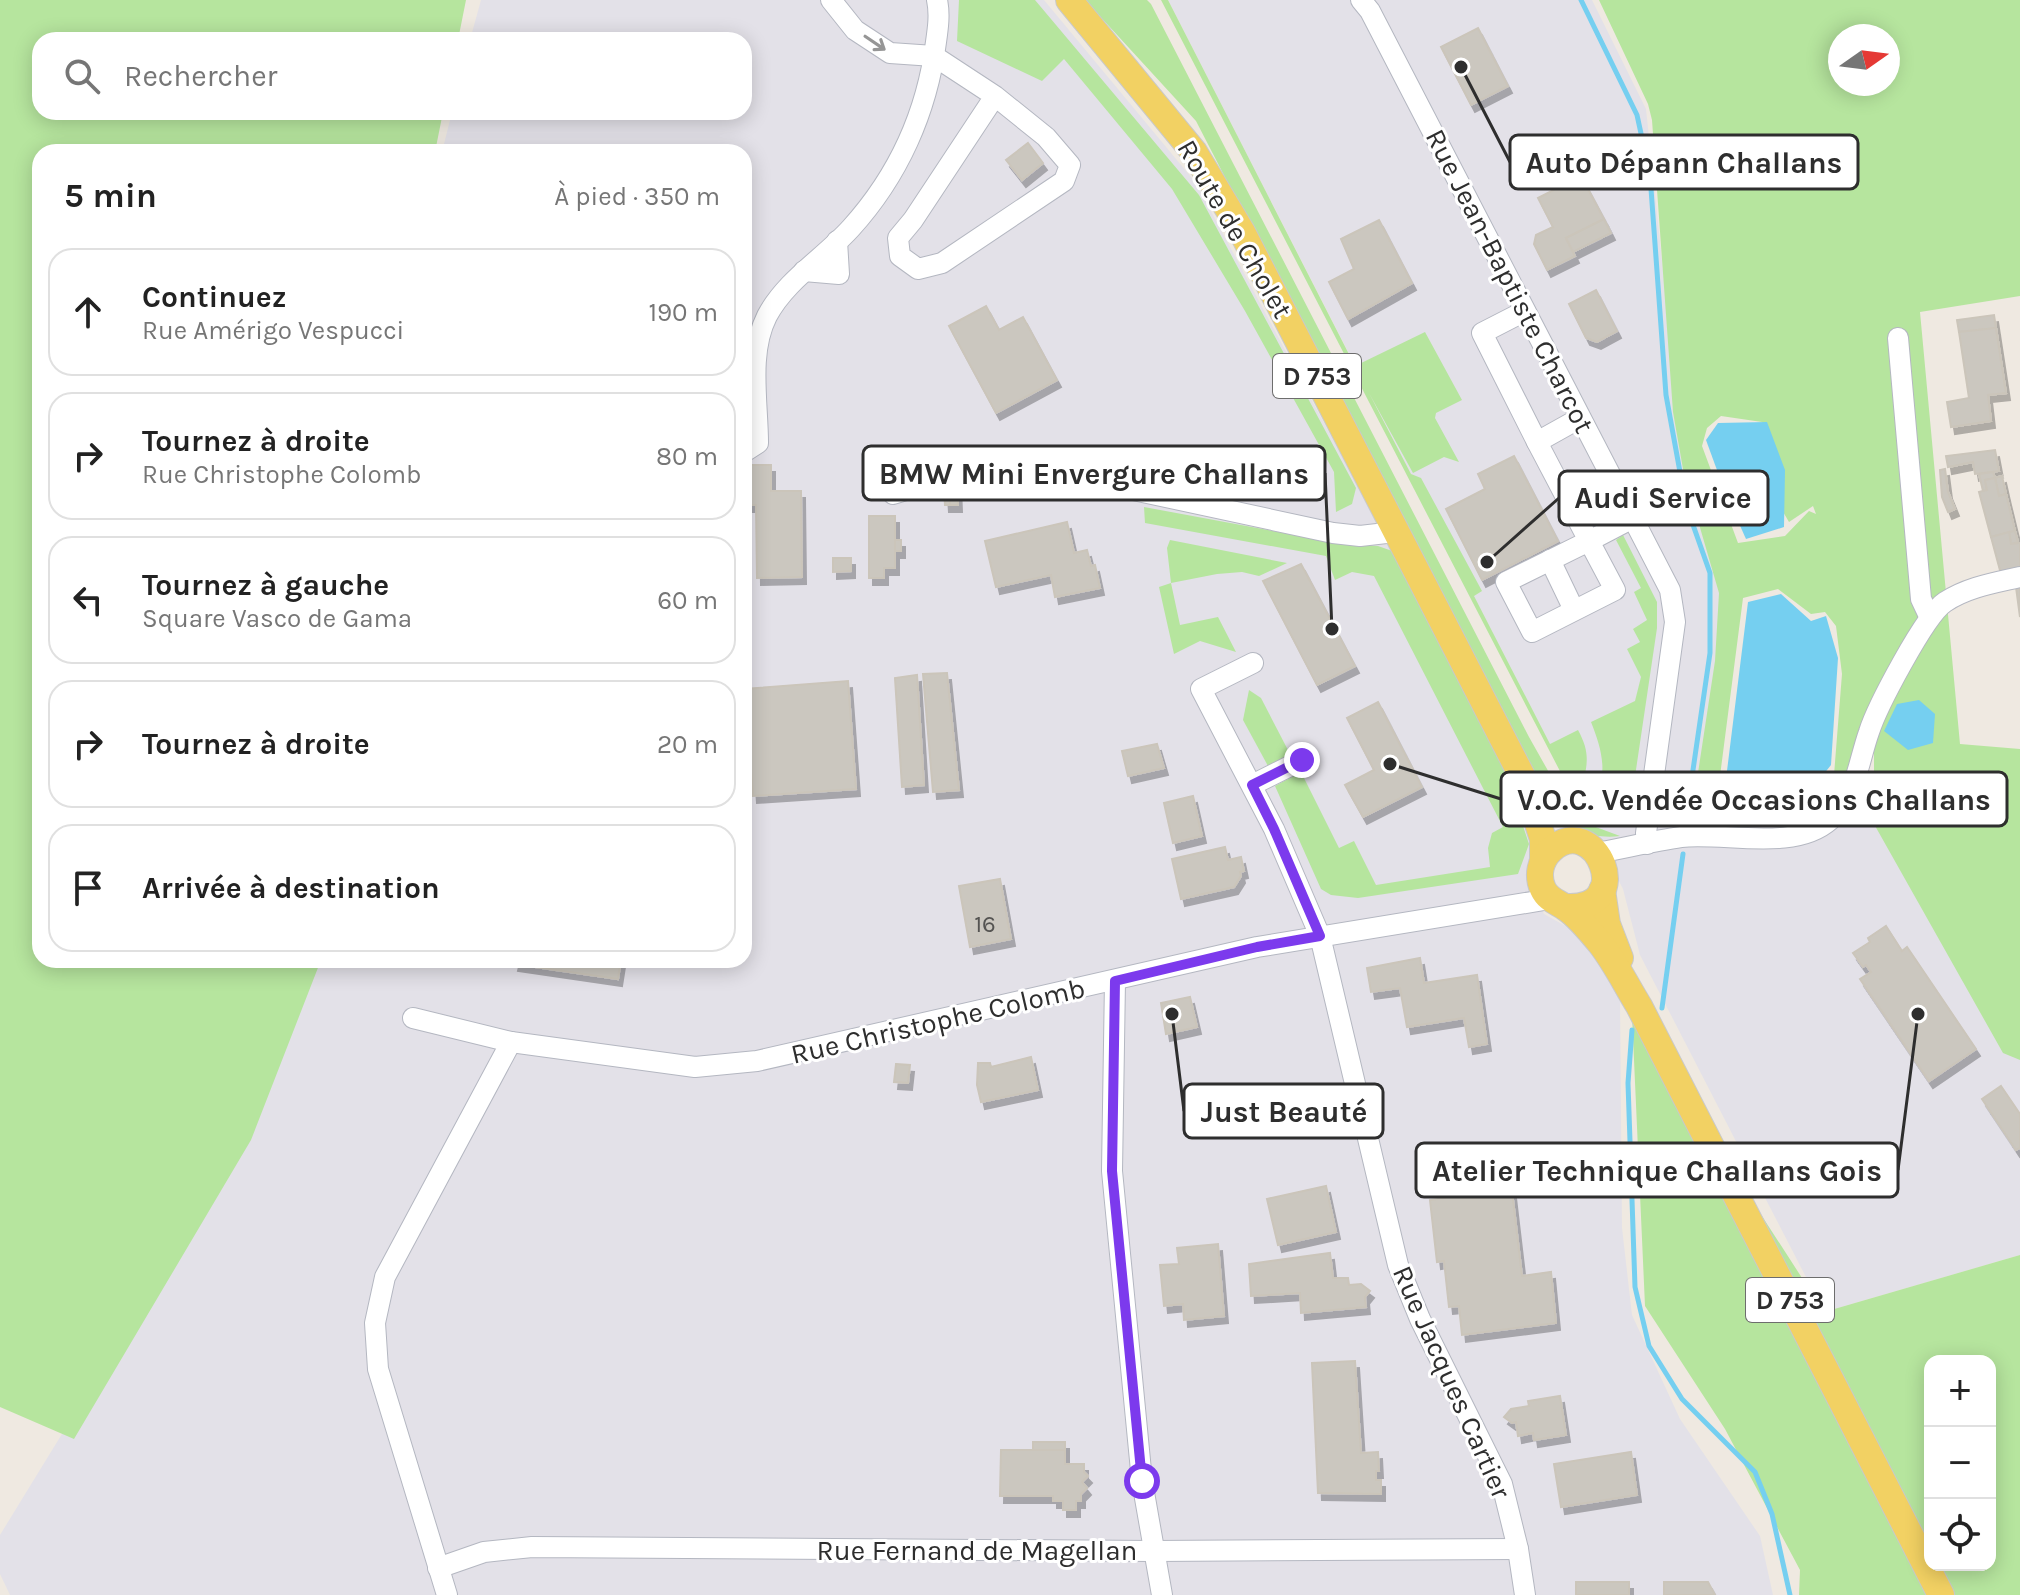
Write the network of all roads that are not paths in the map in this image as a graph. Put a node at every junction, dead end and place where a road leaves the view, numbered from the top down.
1 (831, 0) edge
2 (937, 0) edge
3 (1069, 0) edge
4 (1361, 0) edge
5 (934, 56) junction
6 (995, 96) junction
7 (1525, 311) junction
8 (1898, 338) dead end
9 (1580, 418) junction
10 (752, 431) edge
11 (1537, 442) junction
12 (893, 494) dead end
13 (1633, 518) junction
14 (1395, 532) junction
15 (1589, 541) junction
16 (1550, 560) junction
17 (2020, 577) edge
18 (1574, 610) junction
19 (1929, 616) junction
20 (1253, 663) dead end
21 (1302, 760) dead end
22 (1523, 778) junction
23 (1252, 785) junction
24 (1644, 845) junction
25 (1596, 864) junction
26 (1550, 886) junction
27 (1320, 936) junction
28 (1115, 981) junction
29 (1639, 1006) junction
30 (413, 1018) dead end
31 (511, 1042) junction
32 (1518, 1549) junction
33 (1153, 1551) junction
34 (438, 1568) junction
35 (447, 1595) edge
36 (1162, 1595) edge
37 (1525, 1595) edge
38 (1941, 1595) edge

1 -> 5 street
2 - 5 street
3 - 14 main road, Route de Cholet / D 753
4 - 7 street, Rue Jean-Baptiste Charcot
5 - 6 street
5 - 10 street
6 - 6 street
7 - 9 street, Rue Jean-Baptiste Charcot
7 - 11 street
8 - 19 street
9 - 11 street
9 - 13 street, Rue Jean-Baptiste Charcot
11 - 15 street
12 - 14 street
13 - 15 street
13 - 24 street, Rue Jean-Baptiste Charcot
14 - 22 main road, Route de Cholet / D 753
15 - 16 street
15 - 18 street
16 - 18 street
16 - 18 street
17 - 19 street
19 - 24 street
20 - 23 street, Rue Jacques Cartier
21 - 23 street
22 - 25 main road, Route de Cholet / D 753
22 - 26 main road, Route de Cholet / D 753
23 - 27 street, Rue Jacques Cartier
24 - 25 street
25 - 26 main road
25 - 26 main road
25 - 29 main road, D 753
26 - 27 street, Rue Christophe Colomb
26 - 29 main road, D 753
27 - 28 street, Rue Christophe Colomb
27 - 32 street, Rue Jacques Cartier
28 - 31 street, Rue Christophe Colomb
28 - 33 street
29 - 38 main road, D 753
30 - 31 street, Rue Christophe Colomb
31 - 34 street
32 - 33 street, Rue Fernand de Magellan
32 - 37 street, Rue Jacques Cartier
33 - 34 street, Rue Fernand de Magellan
33 - 36 street
34 - 35 street

